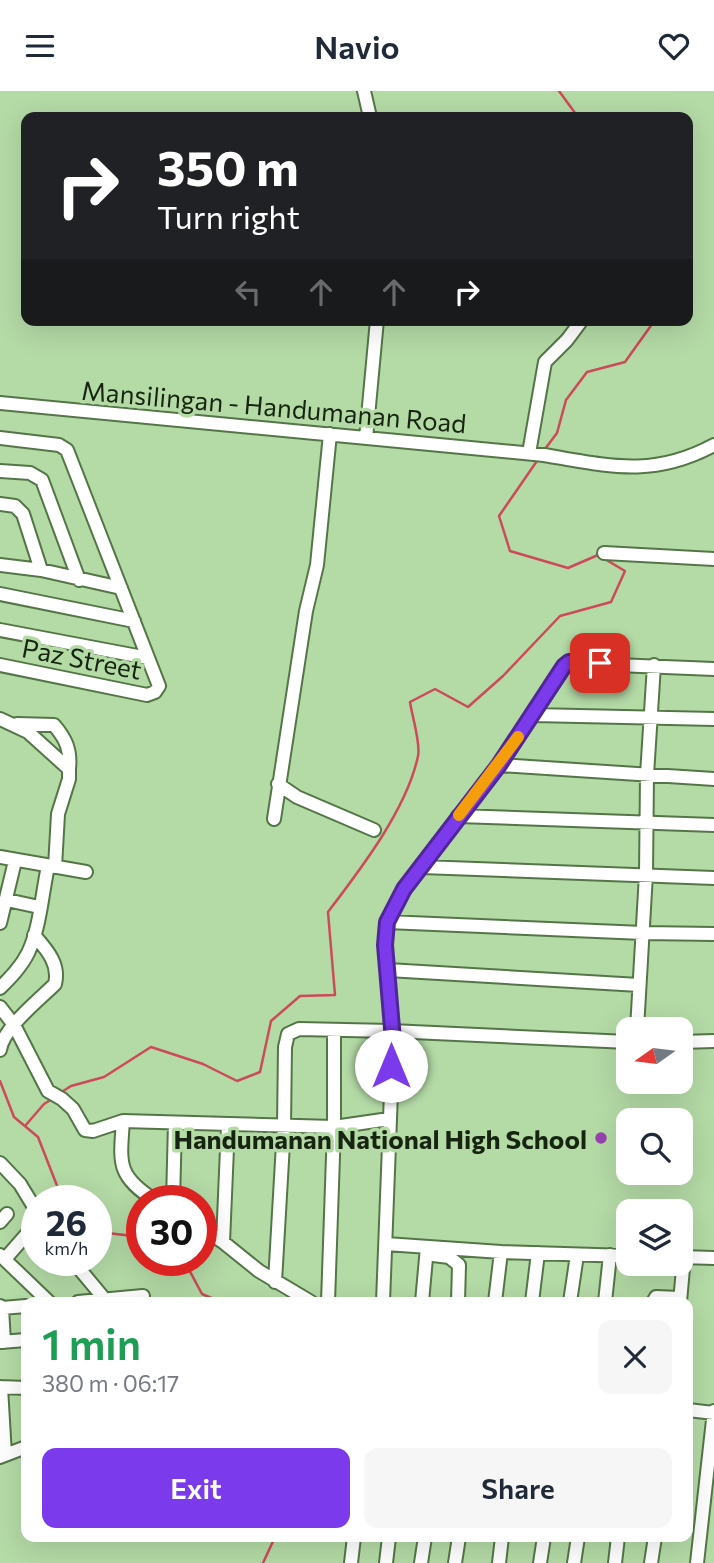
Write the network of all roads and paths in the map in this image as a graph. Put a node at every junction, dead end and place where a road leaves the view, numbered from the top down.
1 (364, 91) edge
2 (369, 112) edge
3 (376, 326) edge
4 (578, 326) edge
5 (0, 403) edge
6 (330, 434) junction
7 (366, 438) junction
8 (0, 439) edge
9 (714, 445) edge
10 (535, 454) junction
11 (0, 471) edge
12 (0, 504) edge
13 (604, 553) dead end
14 (714, 559) edge
15 (0, 565) edge
16 (41, 571) junction
17 (79, 580) junction
18 (121, 588) junction
19 (0, 594) edge
20 (134, 621) junction
21 (0, 630) edge
22 (148, 658) junction
23 (0, 665) edge
24 (654, 665) junction
25 (714, 669) edge
26 (534, 715) junction
27 (652, 717) junction
28 (0, 719) edge
29 (714, 719) edge
30 (14, 725) junction
31 (499, 765) junction
32 (69, 769) junction
33 (647, 775) junction
34 (714, 779) edge
35 (278, 784) junction
36 (458, 816) junction
37 (274, 819) dead end
38 (645, 821) junction
39 (714, 825) edge
40 (373, 830) dead end
41 (0, 857) edge
42 (16, 861) junction
43 (52, 867) junction
44 (422, 867) junction
45 (86, 872) dead end
46 (646, 874) junction
47 (714, 878) edge
48 (7, 900) junction
49 (40, 907) junction
50 (387, 922) junction
51 (0, 923) edge
52 (643, 933) junction
53 (714, 934) edge
54 (34, 935) junction
55 (388, 970) junction
56 (639, 985) junction
57 (0, 988) edge
58 (0, 1007) edge
59 (638, 1017) edge
60 (14, 1025) junction
61 (334, 1031) junction
62 (391, 1031) junction
63 (616, 1041) edge
64 (714, 1041) edge
65 (693, 1042) edge
66 (0, 1050) edge
67 (389, 1119) junction
68 (123, 1121) junction
69 (175, 1123) junction
70 (228, 1125) junction
71 (284, 1126) junction
72 (334, 1127) junction
73 (0, 1163) edge
74 (135, 1185) edge
75 (173, 1185) edge
76 (21, 1186) edge
77 (217, 1238) edge
78 (21, 1240) edge
79 (223, 1242) junction
80 (386, 1244) junction
81 (427, 1250) junction
82 (501, 1252) junction
83 (538, 1253) junction
84 (577, 1255) junction
85 (610, 1255) junction
86 (616, 1255) edge
87 (2, 1257) edge
88 (693, 1257) edge
89 (714, 1258) edge
90 (86, 1276) edge
91 (681, 1276) edge
92 (275, 1282) junction
93 (143, 1296) dead end
94 (44, 1297) edge
95 (104, 1297) edge
96 (136, 1297) edge
97 (302, 1297) edge
98 (328, 1297) edge
99 (383, 1297) edge
100 (422, 1297) edge
101 (458, 1297) edge
102 (496, 1297) edge
103 (533, 1297) edge
104 (571, 1297) edge
105 (605, 1297) edge
106 (680, 1297) edge
107 (21, 1306) edge
108 (1, 1307) edge
109 (21, 1340) edge
110 (2, 1342) edge
111 (1, 1387) edge
112 (21, 1388) edge
113 (693, 1410) edge
114 (714, 1412) edge
115 (21, 1449) edge
116 (2, 1456) edge
117 (708, 1514) edge
118 (694, 1531) edge
119 (353, 1542) edge
120 (388, 1542) edge
121 (424, 1542) edge
122 (458, 1542) edge
123 (501, 1542) edge
124 (543, 1542) edge
125 (577, 1542) edge
126 (617, 1542) edge
127 (654, 1542) edge
128 (351, 1563) edge
129 (386, 1563) edge
130 (421, 1563) edge
131 (456, 1563) edge
132 (499, 1563) edge
133 (540, 1563) edge
134 (574, 1563) edge
135 (615, 1563) edge
136 (652, 1563) edge
137 (697, 1563) edge

1 - 2 street
3 - 7 street
4 - 10 street
5 - 6 street, Mansilingan - Handumanan Road
6 - 7 street, Mansilingan - Handumanan Road
6 - 35 street
7 - 10 street, Mansilingan - Handumanan Road
8 - 18 street
9 - 10 street, Mansilingan - Handumanan Road
11 - 17 street
12 - 16 street
13 - 14 street
15 - 16 street
16 - 17 street
17 - 18 street
18 - 20 street
19 - 20 street
20 - 22 street
21 - 22 street
22 - 23 street, Paz Street
24 - 25 street
24 - 26 street
24 - 27 street
26 - 27 street
26 - 31 street
27 - 29 street
27 - 33 street
28 - 30 street
30 - 32 street
30 - 32 street
31 - 33 street
31 - 36 street
32 - 43 street
33 - 34 street
33 - 38 street
35 - 37 street
35 - 40 street
36 - 38 street
36 - 44 street
38 - 39 street
38 - 46 street
41 - 42 street
42 - 43 street
42 - 48 street
43 - 45 street
43 - 49 street
44 - 46 street
44 - 50 street
46 - 47 street
46 - 52 street
48 - 49 street
48 - 51 street
49 - 54 street
50 - 52 street
50 - 55 street
52 - 53 street
52 - 56 street
54 - 57 street
54 - 60 street
55 - 56 street
55 - 62 street
56 - 59 street
58 - 60 street
60 - 66 street
60 - 68 street
61 - 62 street
61 - 71 street
61 - 72 street
62 - 63 street
62 - 67 street
64 - 65 street
67 - 72 street
67 - 80 street
68 - 69 street
68 - 74 street
69 - 70 street
69 - 75 street
70 - 71 street
70 - 79 street
71 - 72 street
71 - 92 street
72 - 98 street
73 - 76 street
77 - 79 street
78 - 87 street
79 - 92 street
80 - 81 street
80 - 99 street
81 - 82 street
81 - 100 street
81 - 101 street
82 - 83 street
82 - 102 street
83 - 84 street
83 - 103 street
84 - 85 street
84 - 104 street
85 - 86 street
85 - 105 street
87 - 94 street
88 - 89 street
90 - 95 street
91 - 106 street
92 - 97 street
93 - 96 street
107 - 108 street
108 - 110 street
109 - 110 street
111 - 112 street
111 - 116 street
113 - 114 street
114 - 117 street
115 - 116 street
117 - 118 street
118 - 137 street
119 - 128 street
120 - 129 street
121 - 130 street
122 - 131 street
123 - 132 street
124 - 133 street
125 - 134 street
126 - 135 street
127 - 136 street

